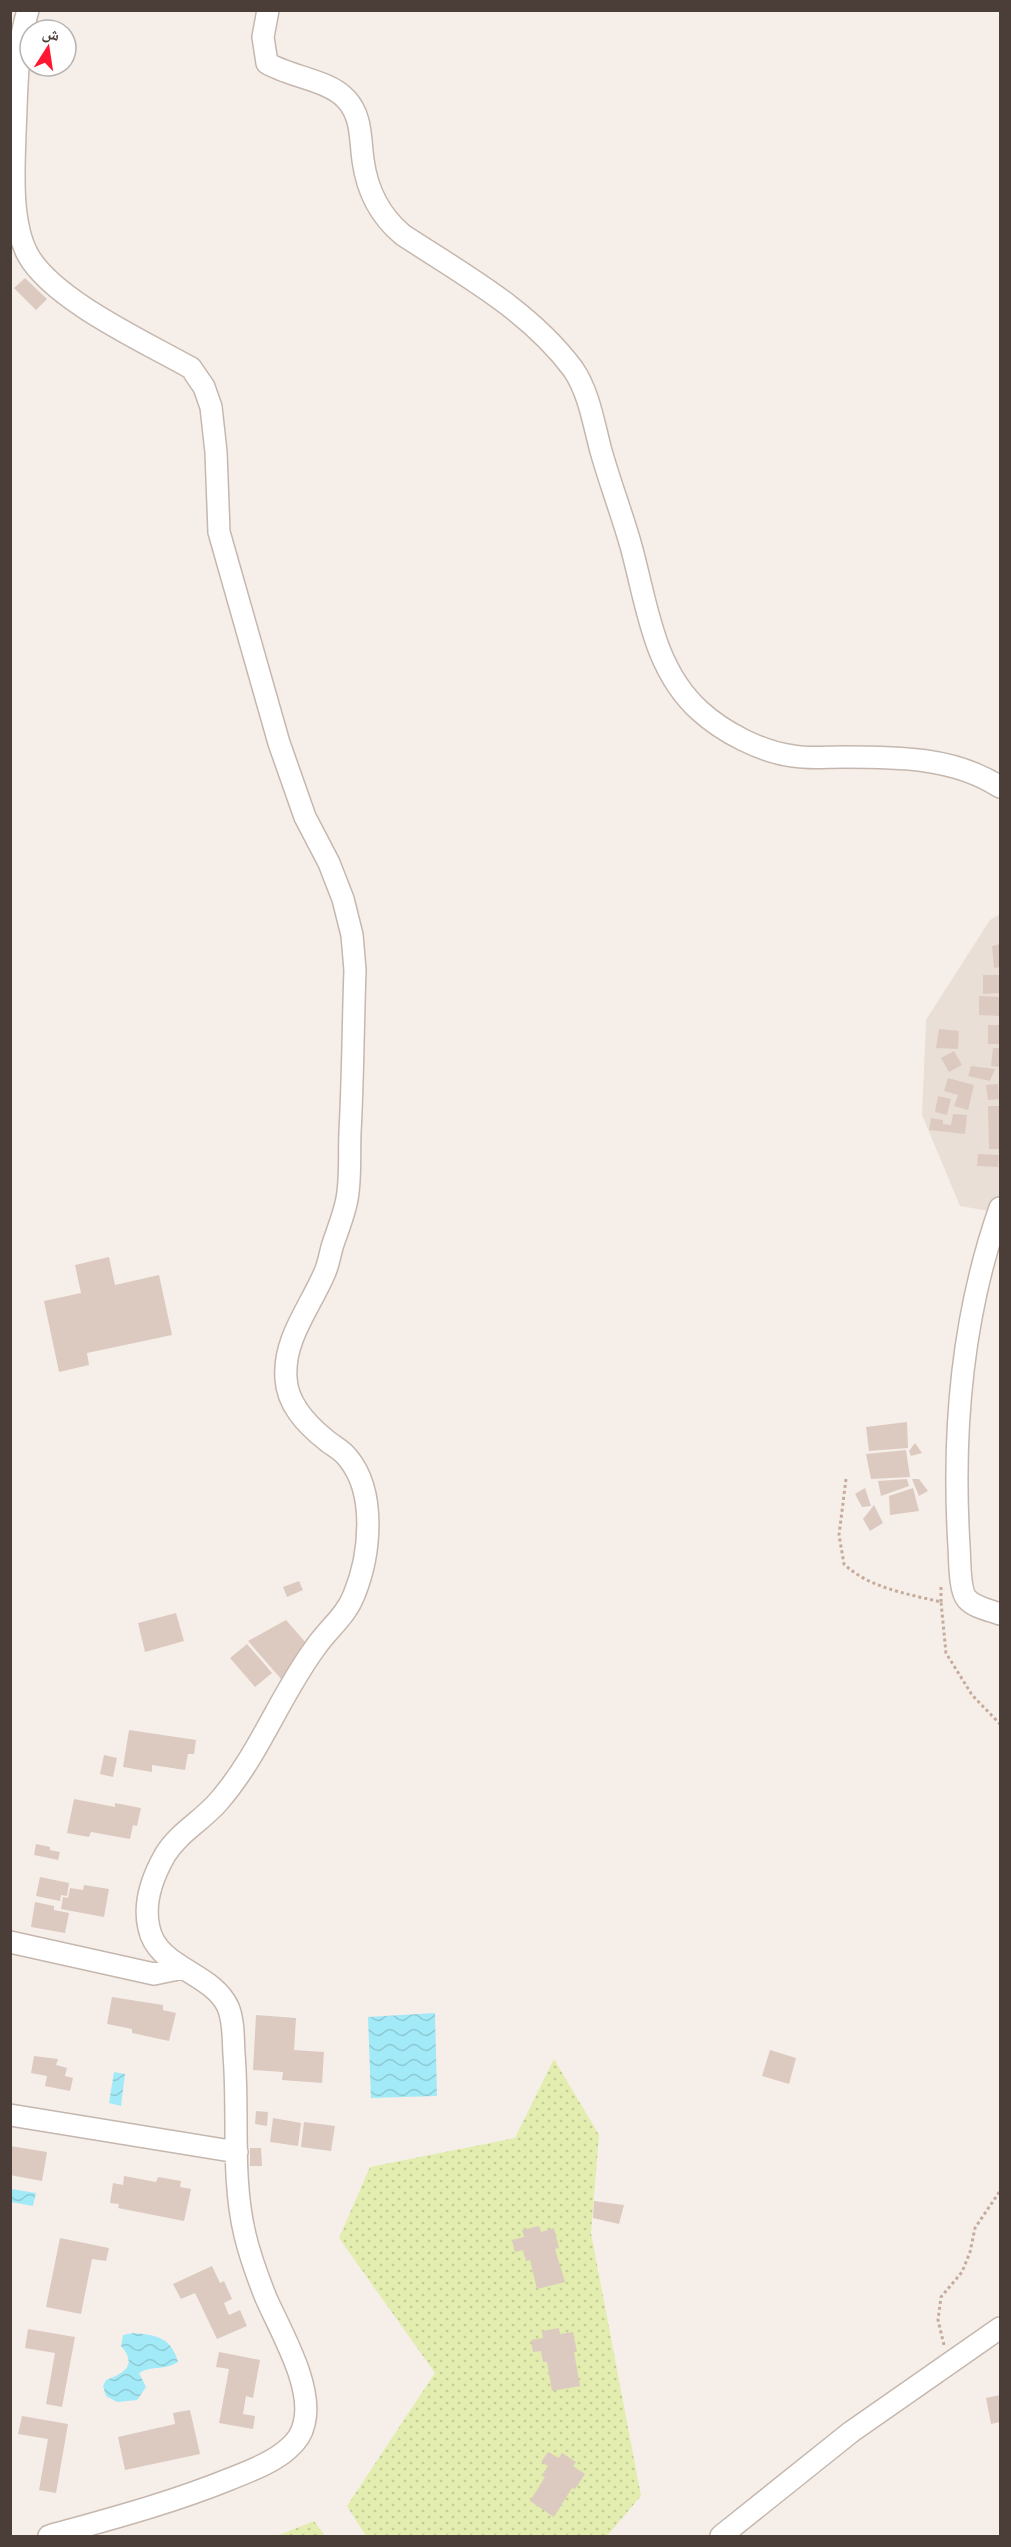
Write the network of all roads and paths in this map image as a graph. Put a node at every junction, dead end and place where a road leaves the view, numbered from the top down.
1 (28, 10) edge
2 (268, 10) edge
3 (1000, 787) edge
4 (1000, 1208) edge
5 (846, 1479) dead end
6 (1000, 1614) edge
7 (1000, 1724) edge
8 (10, 1942) edge
9 (183, 1968) junction
10 (10, 2115) edge
11 (237, 2152) junction
12 (1000, 2191) edge
13 (1000, 2328) edge
14 (949, 2364) junction
15 (49, 2536) edge
16 (721, 2536) edge

1 - 9 street
2 - 3 street
4 - 6 street
5 - 7 path
8 - 9 street
9 - 11 street
10 - 11 street
11 - 15 street
12 - 14 path
13 - 14 street
14 - 16 street

